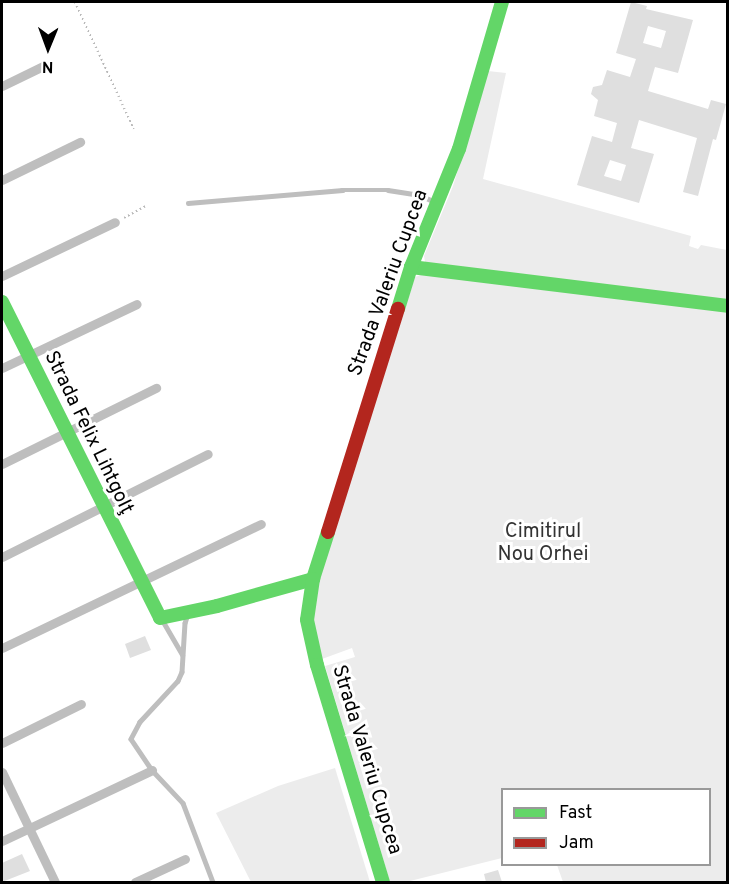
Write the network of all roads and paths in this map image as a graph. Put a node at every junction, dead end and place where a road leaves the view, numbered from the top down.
1 (75, 2) edge
2 (502, 2) edge
3 (43, 66) dead end
4 (2, 86) edge
5 (134, 129) dead end
6 (80, 142) dead end
7 (2, 180) edge
8 (188, 203) dead end
9 (438, 204) junction
10 (147, 205) dead end
11 (115, 222) joint
12 (411, 267) junction
13 (2, 276) edge
14 (2, 302) edge
15 (137, 304) dead end
16 (728, 306) edge
17 (28, 355) junction
18 (2, 368) edge
19 (156, 388) dead end
20 (66, 432) junction
21 (208, 454) dead end
22 (2, 464) edge
23 (103, 507) junction
24 (261, 524) dead end
25 (2, 557) edge
26 (313, 579) junction
27 (140, 582) junction
28 (189, 612) junction
29 (160, 618) junction
30 (2, 648) edge
31 (183, 655) junction
32 (81, 704) dead end
33 (2, 743) edge
34 (153, 770) junction
35 (2, 772) edge
36 (28, 829) junction
37 (2, 841) edge
38 (185, 859) dead end
39 (55, 882) edge
40 (135, 882) edge
41 (213, 882) edge
42 (383, 882) edge

1 - 5 path
2 - 9 street, Strada Valeriu Cupcea
3 - 4 street
6 - 7 street
8 - 9 lane
9 - 12 street, Strada Valeriu Cupcea
10 - 11 path
11 - 13 street
12 - 16 street
12 - 26 street, Strada Valeriu Cupcea
14 - 17 street, Strada Felix Lihtgolţ
15 - 17 street
17 - 18 street
17 - 20 street, Strada Felix Lihtgolţ
19 - 20 street
20 - 22 street
20 - 23 street, Strada Felix Lihtgolţ
21 - 23 street
23 - 25 street
23 - 27 street, Strada Felix Lihtgolţ
24 - 27 street
26 - 28 street
26 - 42 street, Strada Valeriu Cupcea
27 - 29 street, Strada Felix Lihtgolţ
27 - 30 street
28 - 29 street
28 - 31 lane
29 - 31 lane
31 - 34 lane
32 - 33 street
34 - 36 street
34 - 41 lane
35 - 36 street
36 - 37 street
36 - 39 street
38 - 40 street

